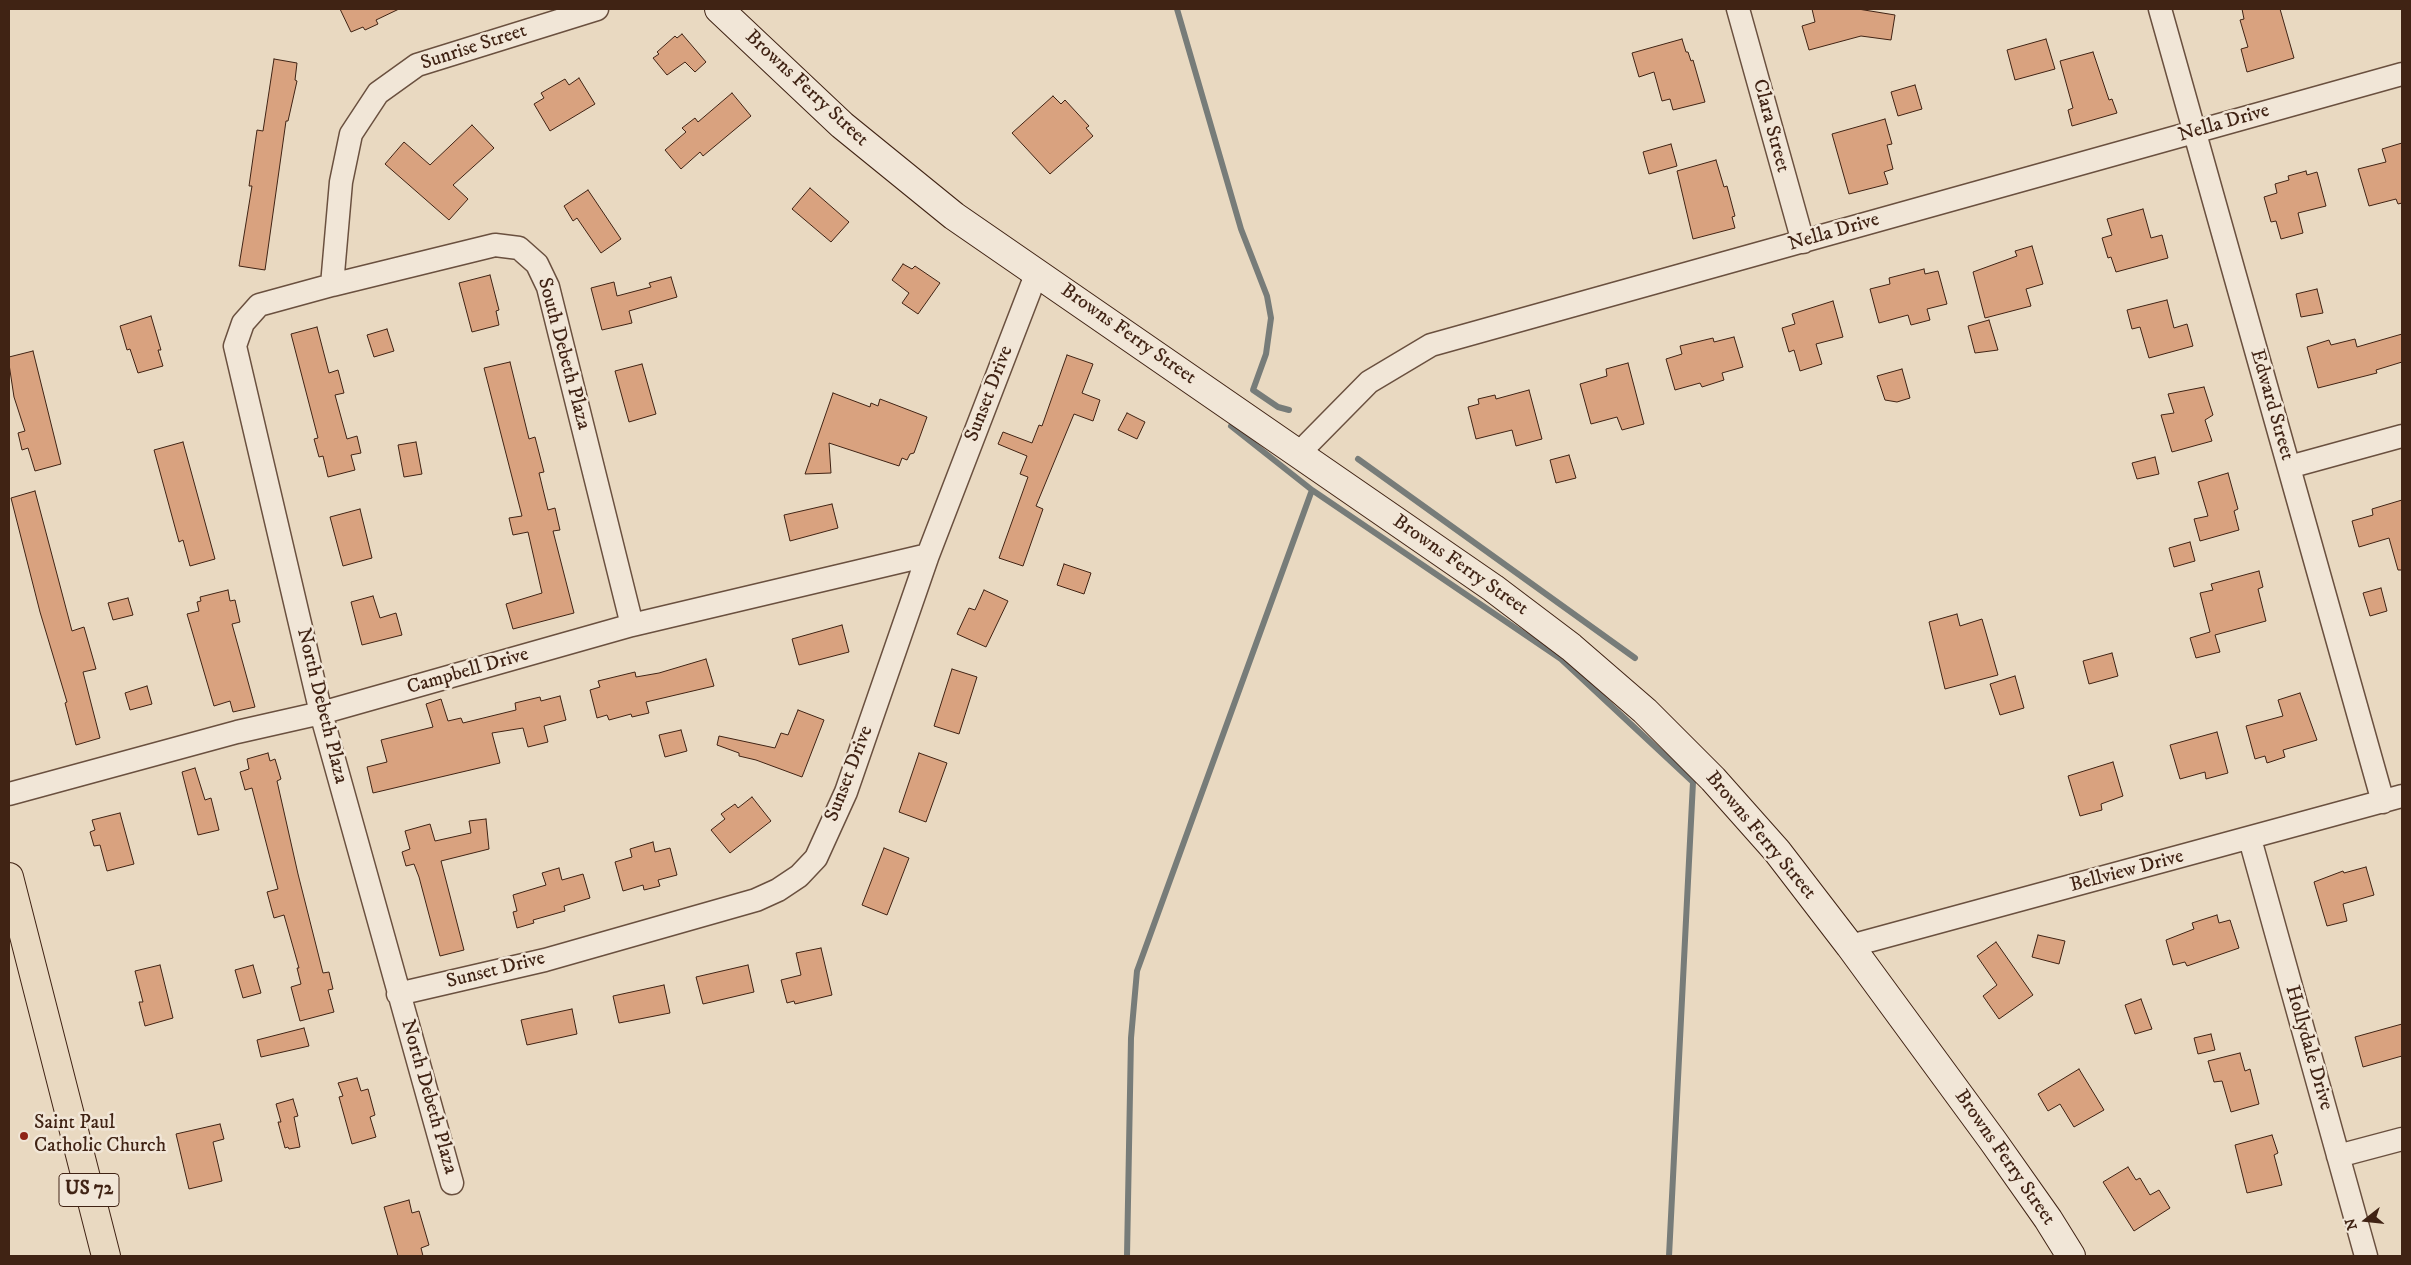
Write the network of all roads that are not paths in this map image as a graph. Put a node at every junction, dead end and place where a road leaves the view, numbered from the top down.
1 (597, 9) edge
2 (720, 9) edge
3 (1738, 9) edge
4 (2160, 9) edge
5 (2402, 74) edge
6 (2196, 131) junction
7 (1803, 242) junction
8 (1037, 272) junction
9 (332, 285) junction
10 (2402, 436) edge
11 (1298, 453) junction
12 (2289, 467) junction
13 (928, 555) junction
14 (632, 625) junction
15 (321, 713) junction
16 (9, 794) edge
17 (2392, 799) edge
18 (2250, 839) junction
19 (9, 877) edge
20 (1850, 946) junction
21 (398, 994) junction
22 (2402, 1139) edge
23 (2338, 1156) junction
24 (452, 1183) dead end
25 (106, 1256) edge
26 (2071, 1256) edge
27 (2366, 1256) edge

1 - 9 street, Sunrise Street
2 - 8 street, Browns Ferry Street
3 - 7 street, Clara Street
4 - 6 street, Edward Street
5 - 6 street, Nella Drive
6 - 7 street, Nella Drive
6 - 12 street, Edward Street
7 - 11 street, Nella Drive
8 - 11 street, Browns Ferry Street
8 - 13 street, Sunset Drive
9 - 14 street, South Debeth Plaza
9 - 15 street, North Debeth Plaza
10 - 12 street
11 - 20 street, Browns Ferry Street
12 - 17 street, Edward Street
13 - 14 street, Campbell Drive
13 - 21 street, Sunset Drive
14 - 15 street, Campbell Drive
15 - 16 street, Campbell Drive
15 - 21 street, North Debeth Plaza
17 - 18 street, Bellview Drive
18 - 20 street, Bellview Drive
18 - 23 street, Hollydale Drive
19 - 25 highway, US 72
20 - 26 street, Browns Ferry Street
21 - 24 street, North Debeth Plaza
22 - 23 street
23 - 27 street, Hollydale Drive

